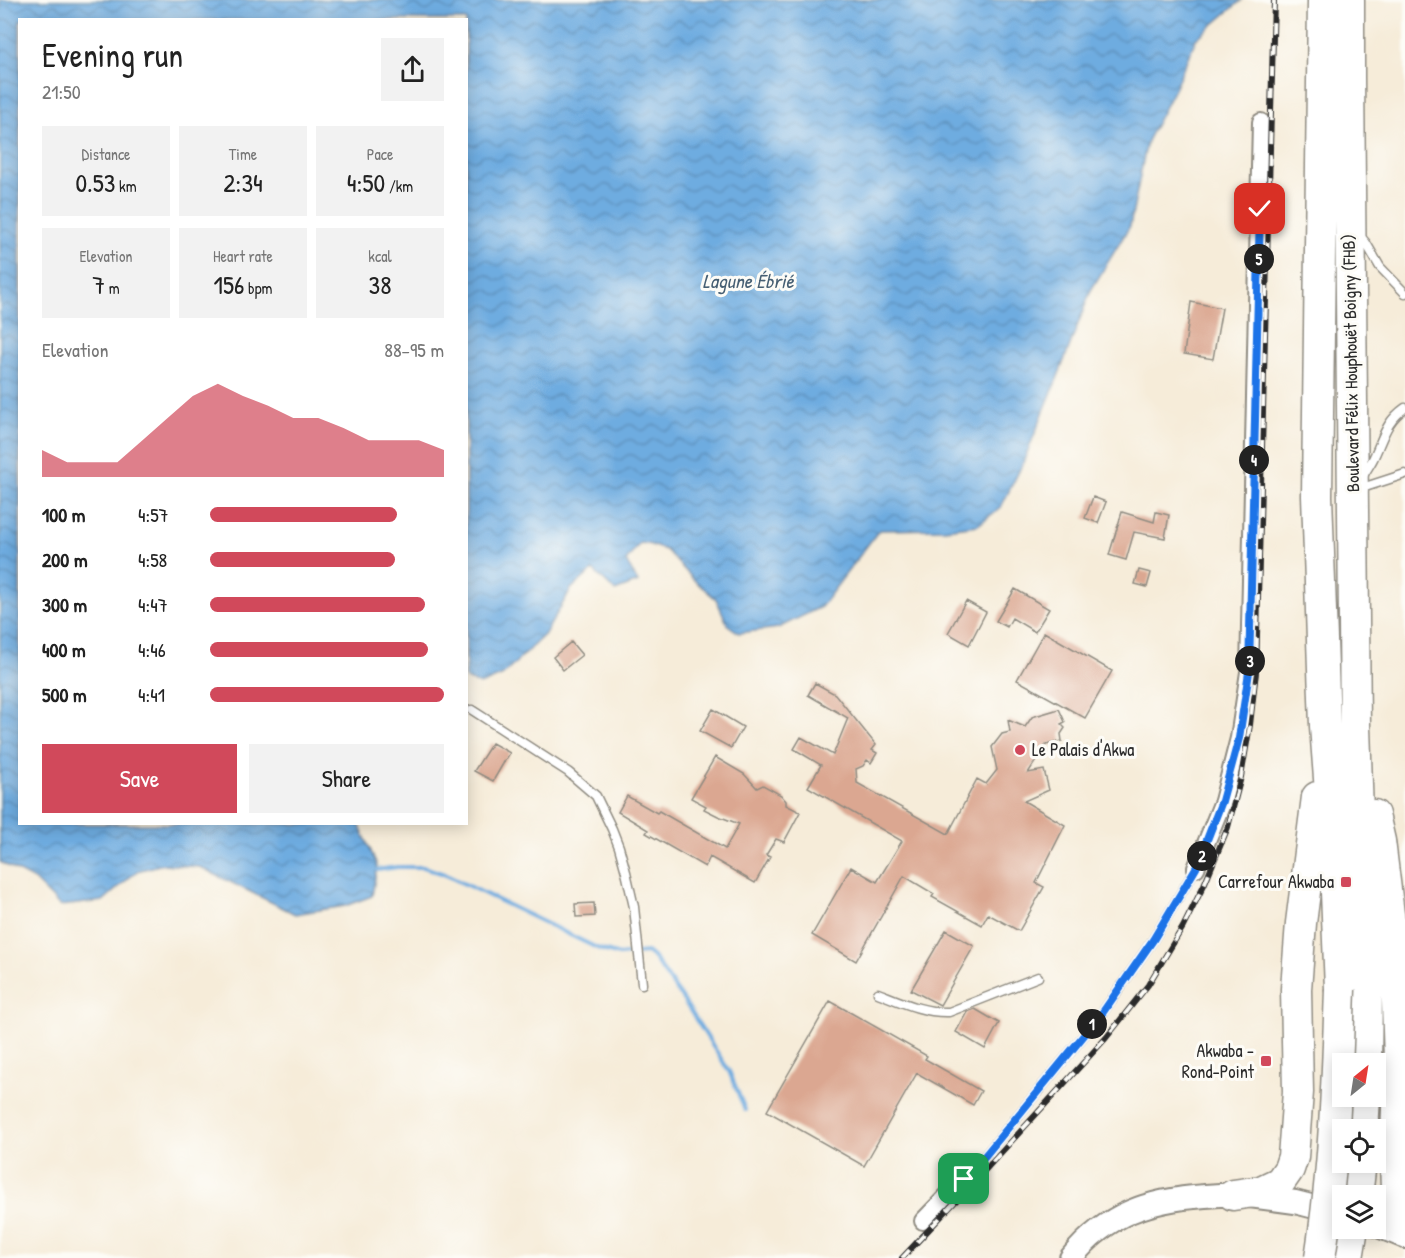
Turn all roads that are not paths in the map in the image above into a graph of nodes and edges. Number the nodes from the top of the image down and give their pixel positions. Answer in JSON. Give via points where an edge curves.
{"nodes":[{"id":1,"x":1323,"y":0,"type":"edge"},
{"id":2,"x":1349,"y":0,"type":"edge"},
{"id":3,"x":1261,"y":122,"type":"dead end"},
{"id":4,"x":1350,"y":225,"type":"junction"},
{"id":5,"x":1405,"y":292,"type":"edge"},
{"id":6,"x":1405,"y":408,"type":"edge"},
{"id":7,"x":1405,"y":474,"type":"edge"},
{"id":8,"x":1352,"y":491,"type":"junction"},
{"id":9,"x":472,"y":710,"type":"dead end"},
{"id":10,"x":1325,"y":726,"type":"junction"},
{"id":11,"x":1356,"y":727,"type":"junction"},
{"id":12,"x":1196,"y":868,"type":"joint"},
{"id":13,"x":1038,"y":977,"type":"dead end"},
{"id":14,"x":642,"y":984,"type":"dead end"},
{"id":15,"x":1354,"y":988,"type":"junction"},
{"id":16,"x":878,"y":993,"type":"dead end"},
{"id":17,"x":1364,"y":1053,"type":"edge"},
{"id":18,"x":979,"y":1163,"type":"joint"},
{"id":19,"x":1233,"y":1194,"type":"junction"},
{"id":20,"x":1332,"y":1211,"type":"edge"},
{"id":21,"x":923,"y":1221,"type":"dead end"},
{"id":22,"x":1386,"y":1229,"type":"edge"},
{"id":23,"x":1405,"y":1233,"type":"edge"},
{"id":24,"x":1405,"y":1237,"type":"edge"},
{"id":25,"x":1351,"y":1239,"type":"edge"},
{"id":26,"x":1071,"y":1258,"type":"edge"},
{"id":27,"x":1320,"y":1258,"type":"edge"},
{"id":28,"x":1348,"y":1258,"type":"edge"}],
"edges":[{"from":1,"to":10,"type":"highway","name":"Boulevard Félix Houphouët Boigny (FHB)","via":[[1317,496]]},
{"from":2,"to":4,"type":"highway","name":"Boulevard Félix Houphouët Boigny (FHB)"},
{"from":3,"to":12,"type":"street","via":[[1249,672],[1239,738],[1225,790]]},
{"from":4,"to":5,"type":"lane","via":[[1380,267]]},
{"from":4,"to":8,"type":"highway","name":"Boulevard Félix Houphouët Boigny (FHB)"},
{"from":6,"to":8,"type":"lane","via":[[1386,427],[1373,461]]},
{"from":7,"to":8,"type":"lane"},
{"from":8,"to":11,"type":"highway","name":"Boulevard Félix Houphouët Boigny (FHB)"},
{"from":9,"to":14,"type":"lane","via":[[568,772],[596,796],[619,847],[634,907]]},
{"from":10,"to":15,"type":"highway","via":[[1334,844]]},
{"from":10,"to":19,"type":"highway","via":[[1300,923],[1296,989],[1298,1092],[1293,1157],[1280,1182],[1261,1191]]},
{"from":11,"to":15,"type":"highway","via":[[1359,842]]},
{"from":11,"to":23,"type":"highway","via":[[1380,841],[1395,971],[1400,1059],[1395,1161],[1397,1218]]},
{"from":12,"to":18,"type":"lane","via":[[1103,1012]]},
{"from":13,"to":16,"type":"lane","via":[[949,1012],[920,1009]]},
{"from":15,"to":17,"type":"highway"},
{"from":15,"to":27,"type":"highway","bridge":true},
{"from":18,"to":21,"type":"street"},
{"from":19,"to":20,"type":"main road"},
{"from":19,"to":26,"type":"main road","via":[[1187,1197],[1132,1210],[1108,1222]]},
{"from":22,"to":24,"type":"main road"},
{"from":25,"to":28,"type":"highway"}]}
